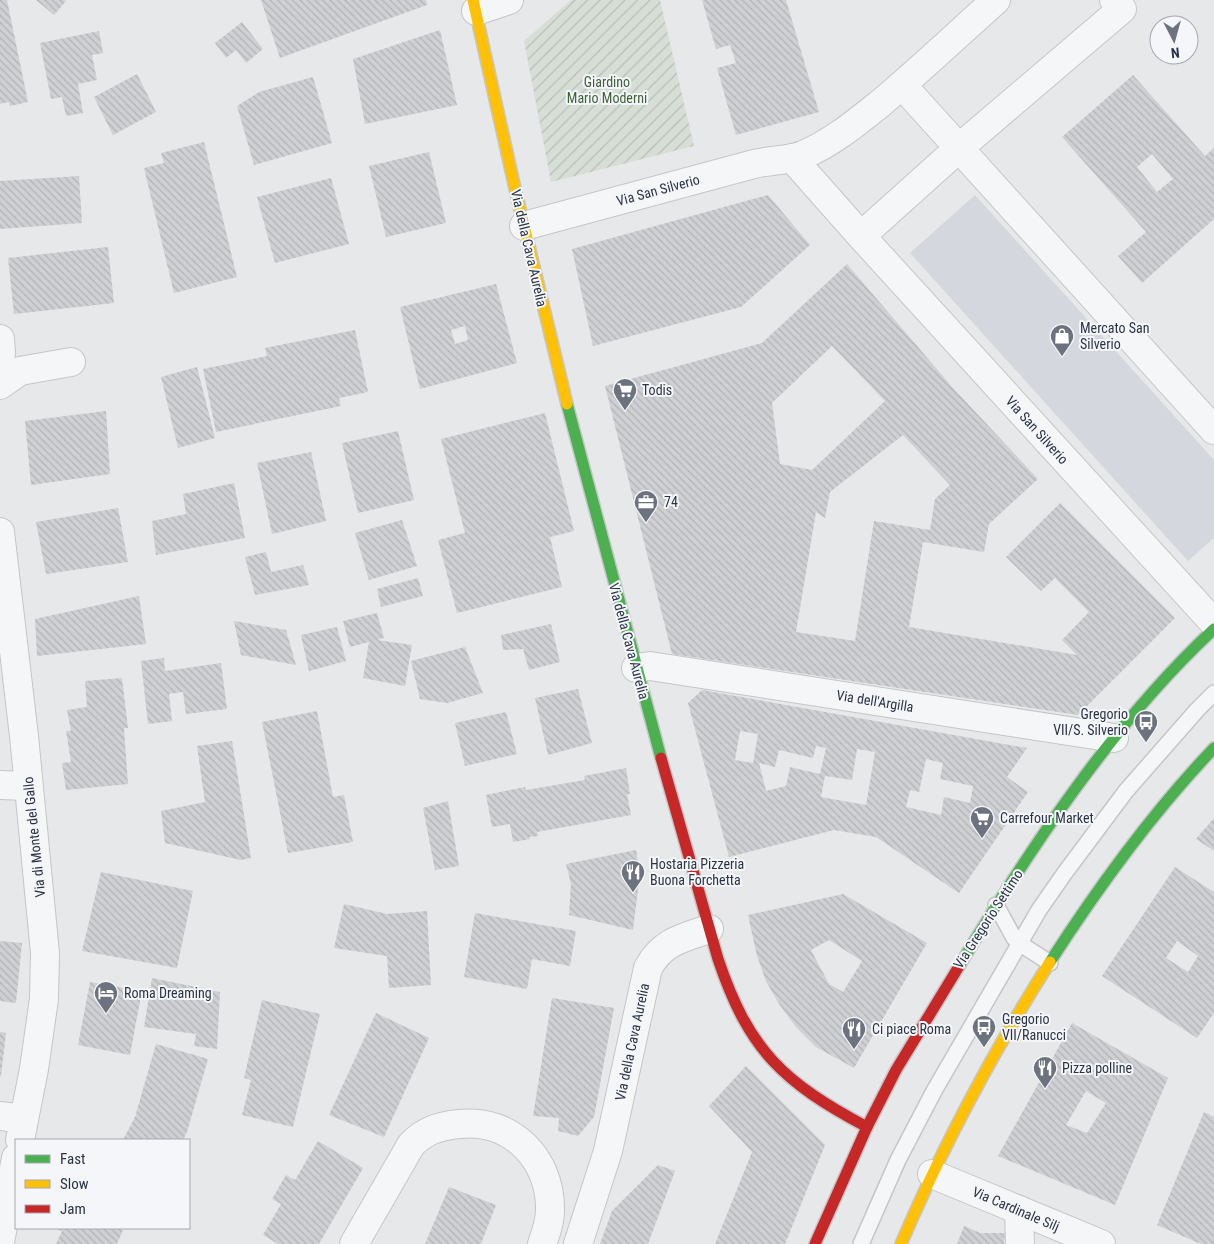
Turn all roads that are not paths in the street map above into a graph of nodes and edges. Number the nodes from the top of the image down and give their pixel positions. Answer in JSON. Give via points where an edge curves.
{"nodes":[{"id":1,"x":510,"y":0,"type":"edge"},
{"id":2,"x":996,"y":0,"type":"edge"},
{"id":3,"x":1114,"y":0,"type":"edge"},
{"id":4,"x":474,"y":6,"type":"edge"},
{"id":5,"x":902,"y":85,"type":"junction"},
{"id":6,"x":959,"y":148,"type":"junction"},
{"id":7,"x":792,"y":158,"type":"junction"},
{"id":8,"x":524,"y":226,"type":"junction"},
{"id":9,"x":861,"y":236,"type":"junction"},
{"id":10,"x":0,"y":339,"type":"edge"},
{"id":11,"x":71,"y":362,"type":"dead end"},
{"id":12,"x":0,"y":366,"type":"edge"},
{"id":13,"x":0,"y":385,"type":"edge"},
{"id":14,"x":1214,"y":430,"type":"edge"},
{"id":15,"x":0,"y":532,"type":"edge"},
{"id":16,"x":1214,"y":623,"type":"edge"},
{"id":17,"x":1214,"y":629,"type":"edge"},
{"id":18,"x":636,"y":668,"type":"junction"},
{"id":19,"x":1214,"y":693,"type":"edge"},
{"id":20,"x":1114,"y":738,"type":"junction"},
{"id":21,"x":1214,"y":748,"type":"edge"},
{"id":22,"x":0,"y":785,"type":"edge"},
{"id":23,"x":28,"y":786,"type":"junction"},
{"id":24,"x":996,"y":905,"type":"junction"},
{"id":25,"x":709,"y":929,"type":"junction"},
{"id":26,"x":1019,"y":943,"type":"junction"},
{"id":27,"x":1050,"y":963,"type":"junction"},
{"id":28,"x":14,"y":1125,"type":"edge"},
{"id":29,"x":867,"y":1128,"type":"junction"},
{"id":30,"x":15,"y":1163,"type":"edge"},
{"id":31,"x":932,"y":1174,"type":"junction"},
{"id":32,"x":1019,"y":1210,"type":"junction"},
{"id":33,"x":0,"y":1242,"type":"edge"},
{"id":34,"x":354,"y":1244,"type":"edge"},
{"id":35,"x":542,"y":1244,"type":"edge"},
{"id":36,"x":578,"y":1244,"type":"edge"},
{"id":37,"x":815,"y":1244,"type":"edge"},
{"id":38,"x":861,"y":1244,"type":"edge"},
{"id":39,"x":901,"y":1244,"type":"edge"},
{"id":40,"x":1020,"y":1244,"type":"edge"},
{"id":41,"x":1101,"y":1244,"type":"edge"}],
"edges":[{"from":1,"to":4,"type":"street"},
{"from":2,"to":5,"type":"street","name":"Via San Silverio"},
{"from":3,"to":6,"type":"street","via":[[1122,8]]},
{"from":4,"to":8,"type":"main road","name":"Via della Cava Aurelia"},
{"from":5,"to":6,"type":"street"},
{"from":5,"to":7,"type":"street","name":"Via San Silverio","via":[[834,138]]},
{"from":6,"to":9,"type":"street"},
{"from":6,"to":14,"type":"street"},
{"from":7,"to":8,"type":"street","name":"Via San Silverio","via":[[754,164]]},
{"from":7,"to":9,"type":"street","name":"Via San Silverio"},
{"from":8,"to":18,"type":"main road","name":"Via della Cava Aurelia","via":[[560,379]]},
{"from":9,"to":16,"type":"street","name":"Via San Silverio"},
{"from":10,"to":12,"type":"street"},
{"from":11,"to":13,"type":"street","via":[[20,371]]},
{"from":15,"to":23,"type":"street","name":"Via di Monte del Gallo"},
{"from":17,"to":20,"type":"main road","name":"Via Gregorio Settimo","via":[[1186,655]]},
{"from":18,"to":20,"type":"street","name":"Via dell'Argilla","via":[[650,666]]},
{"from":18,"to":25,"type":"main road","name":"Via della Cava Aurelia"},
{"from":19,"to":26,"type":"lane","via":[[1126,791],[1064,874]]},
{"from":20,"to":24,"type":"main road","name":"Via Gregorio Settimo"},
{"from":21,"to":27,"type":"main road","via":[[1151,819],[1095,893]]},
{"from":22,"to":23,"type":"street"},
{"from":23,"to":28,"type":"street","name":"Via di Monte del Gallo","via":[[44,938],[44,999],[34,1069]]},
{"from":24,"to":26,"type":"lane","via":[[1009,932]]},
{"from":24,"to":29,"type":"main road","name":"Via Gregorio Settimo","via":[[908,1049]]},
{"from":25,"to":29,"type":"main road","via":[[716,957],[744,1023],[766,1056],[804,1090]]},
{"from":25,"to":36,"type":"street","name":"Via della Cava Aurelia","via":[[674,941],[656,955],[648,968],[608,1151]]},
{"from":26,"to":27,"type":"lane"},
{"from":26,"to":38,"type":"lane","via":[[934,1091],[898,1160]]},
{"from":27,"to":31,"type":"main road","via":[[1000,1043]]},
{"from":29,"to":37,"type":"main road","name":"Via Gregorio Settimo"},
{"from":30,"to":33,"type":"street"},
{"from":31,"to":32,"type":"street","name":"Via Cardinale Silj"},
{"from":31,"to":39,"type":"main road"},
{"from":32,"to":40,"type":"street"},
{"from":32,"to":41,"type":"street","name":"Via Cardinale Silj"},
{"from":34,"to":35,"type":"street","via":[[419,1136],[445,1125],[470,1123],[504,1131],[520,1142],[542,1168],[550,1212]]}]}
